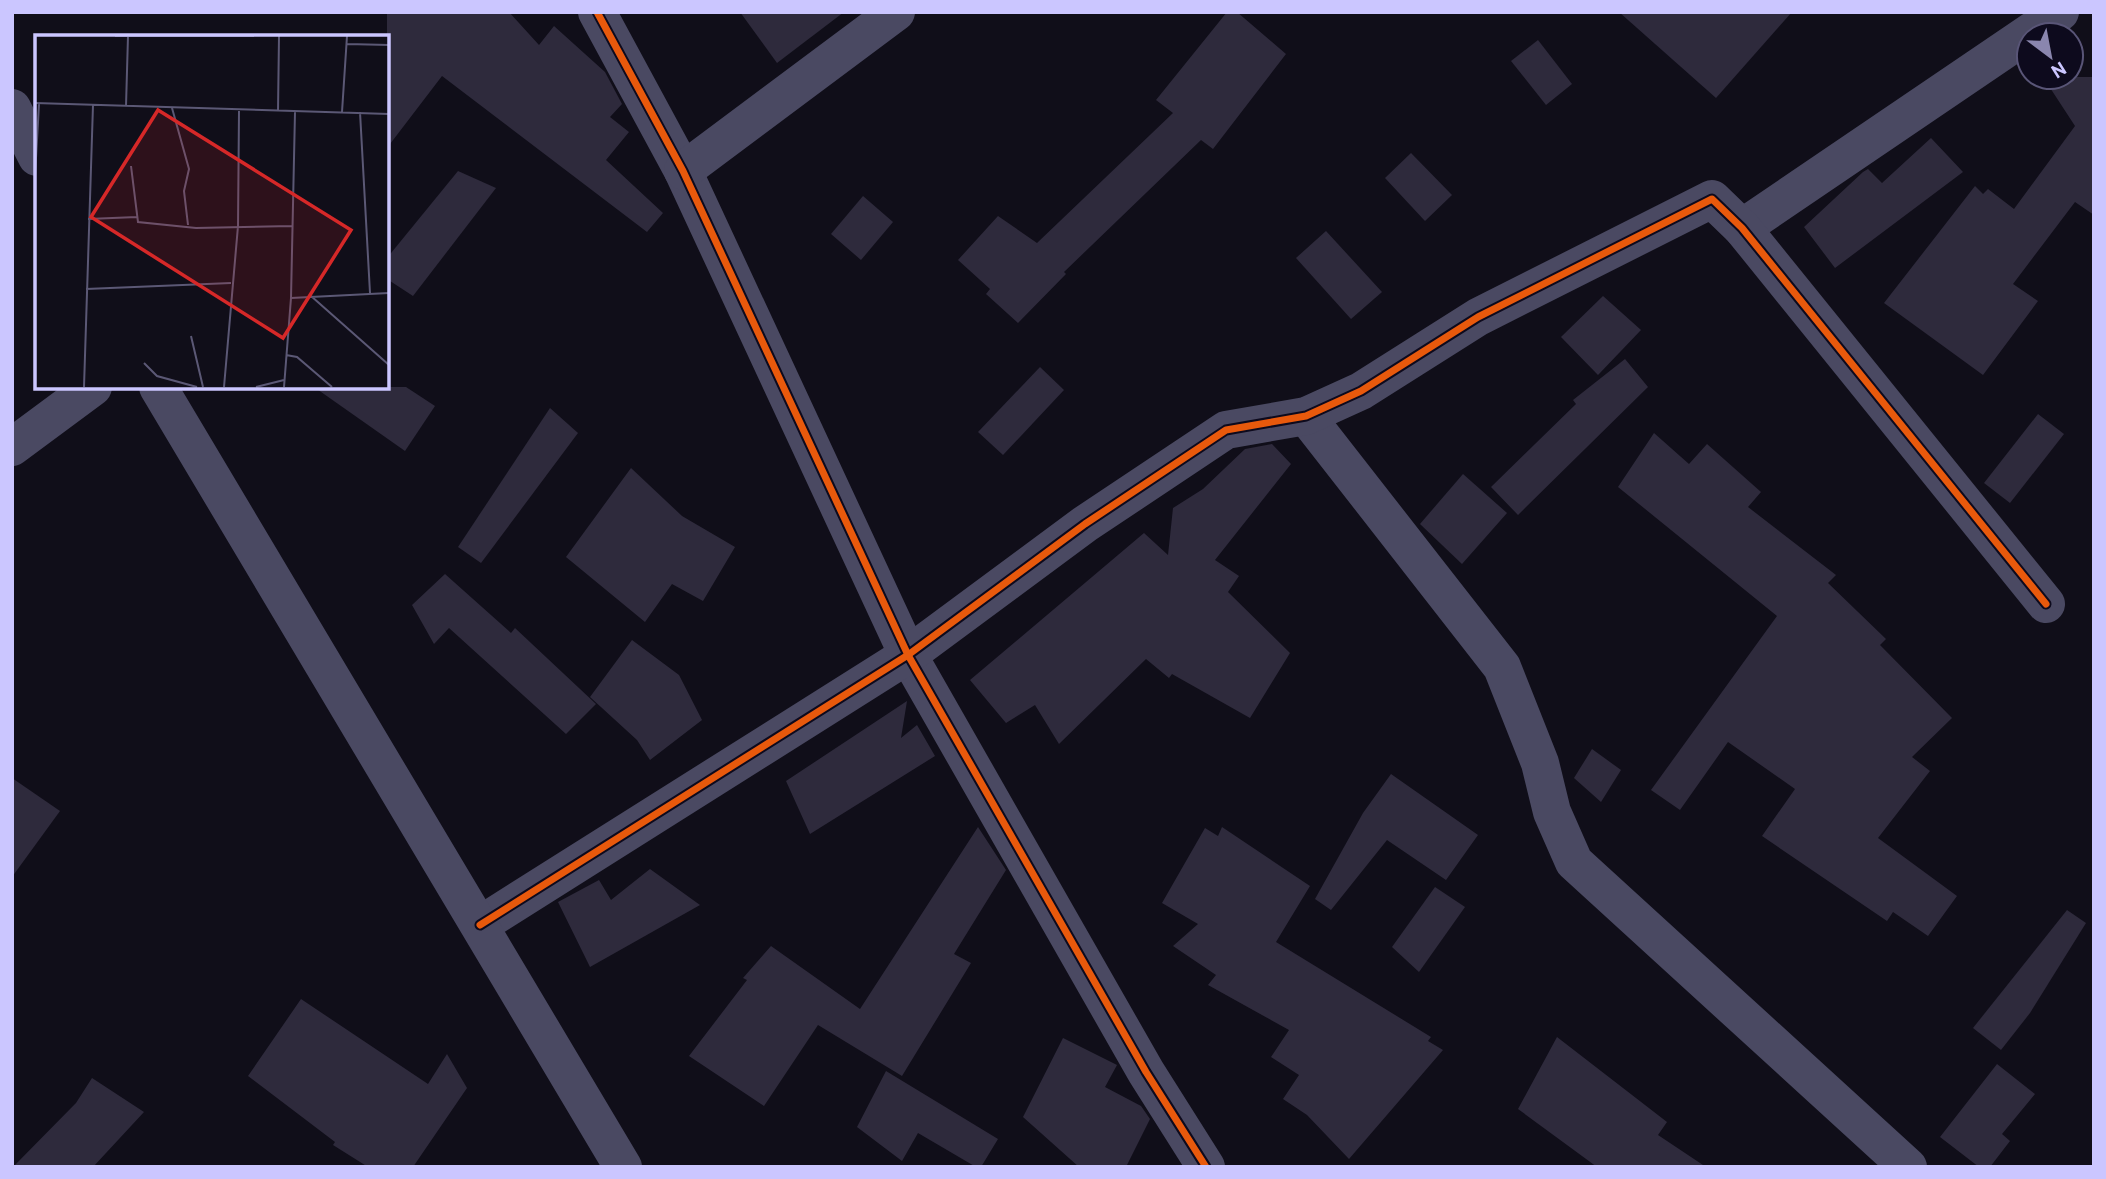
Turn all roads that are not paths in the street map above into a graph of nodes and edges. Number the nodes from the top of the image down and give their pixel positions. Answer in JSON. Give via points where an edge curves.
{"nodes":[{"id":1,"x":597,"y":12,"type":"edge"},
{"id":2,"x":896,"y":12,"type":"edge"},
{"id":3,"x":2060,"y":12,"type":"edge"},
{"id":4,"x":12,"y":108,"type":"edge"},
{"id":5,"x":35,"y":153,"type":"edge"},
{"id":6,"x":683,"y":171,"type":"junction"},
{"id":7,"x":1742,"y":228,"type":"junction"},
{"id":8,"x":92,"y":388,"type":"edge"},
{"id":9,"x":160,"y":388,"type":"edge"},
{"id":10,"x":1306,"y":416,"type":"junction"},
{"id":11,"x":12,"y":447,"type":"edge"},
{"id":12,"x":2046,"y":604,"type":"dead end"},
{"id":13,"x":908,"y":655,"type":"junction"},
{"id":14,"x":480,"y":925,"type":"junction"},
{"id":15,"x":623,"y":1167,"type":"edge"},
{"id":16,"x":1206,"y":1167,"type":"edge"},
{"id":17,"x":1908,"y":1167,"type":"edge"}],
"edges":[{"from":1,"to":6,"type":"street"},
{"from":2,"to":6,"type":"street"},
{"from":3,"to":7,"type":"street"},
{"from":4,"to":5,"type":"street"},
{"from":6,"to":13,"type":"street"},
{"from":7,"to":10,"type":"street","via":[[1712,199],[1478,317],[1361,391]]},
{"from":7,"to":12,"type":"street"},
{"from":8,"to":11,"type":"street"},
{"from":9,"to":14,"type":"street"},
{"from":10,"to":13,"type":"street","via":[[1226,430],[1085,524]]},
{"from":10,"to":17,"type":"street","via":[[1502,667],[1574,862]]},
{"from":13,"to":14,"type":"street"},
{"from":13,"to":16,"type":"street","via":[[1146,1072]]},
{"from":14,"to":15,"type":"street"}]}
